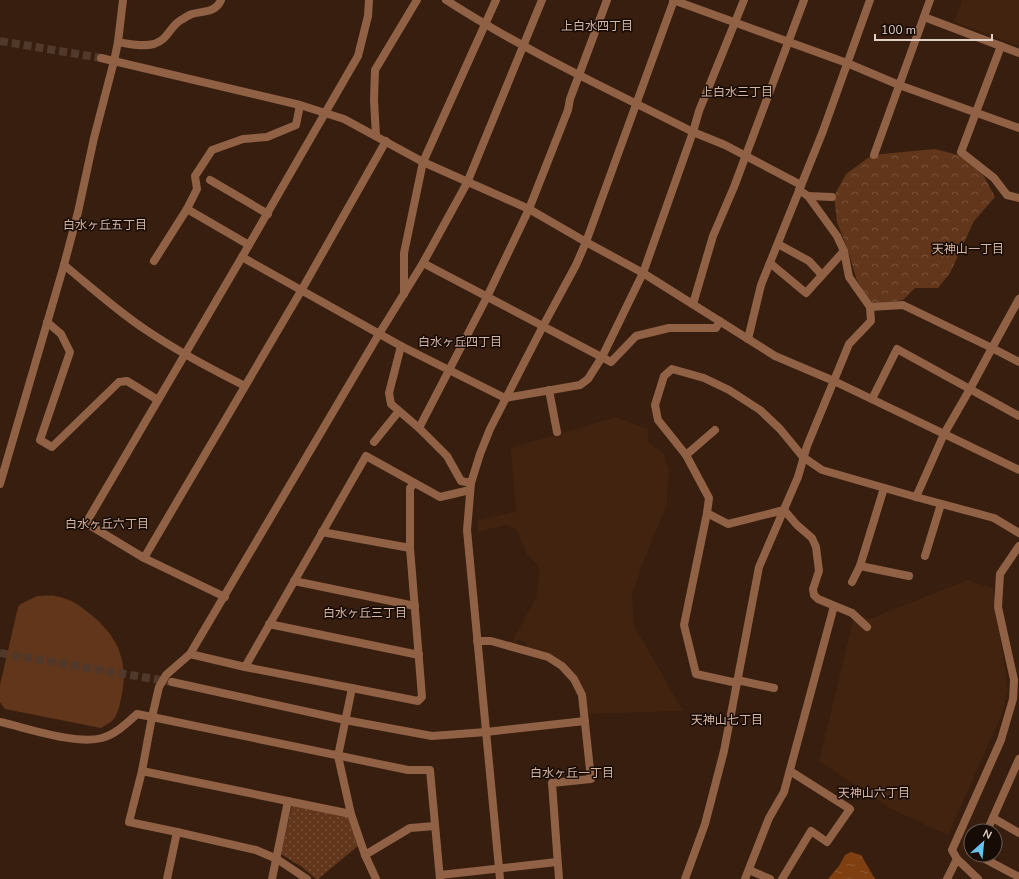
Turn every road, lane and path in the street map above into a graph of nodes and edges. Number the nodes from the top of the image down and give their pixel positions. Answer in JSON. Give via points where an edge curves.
{"nodes":[{"id":1,"x":123,"y":0,"type":"edge"},
{"id":2,"x":221,"y":0,"type":"edge"},
{"id":3,"x":370,"y":0,"type":"edge"},
{"id":4,"x":417,"y":0,"type":"edge"},
{"id":5,"x":446,"y":0,"type":"edge"},
{"id":6,"x":496,"y":0,"type":"edge"},
{"id":7,"x":542,"y":0,"type":"edge"},
{"id":8,"x":607,"y":0,"type":"edge"},
{"id":9,"x":674,"y":0,"type":"edge"},
{"id":10,"x":744,"y":0,"type":"edge"},
{"id":11,"x":804,"y":0,"type":"edge"},
{"id":12,"x":870,"y":0,"type":"edge"},
{"id":13,"x":930,"y":0,"type":"edge"},
{"id":14,"x":924,"y":17,"type":"junction"},
{"id":15,"x":734,"y":23,"type":"junction"},
{"id":16,"x":485,"y":25,"type":"junction"},
{"id":17,"x":118,"y":42,"type":"junction"},
{"id":18,"x":789,"y":42,"type":"junction"},
{"id":19,"x":524,"y":46,"type":"junction"},
{"id":20,"x":1000,"y":46,"type":"junction"},
{"id":21,"x":1019,"y":52,"type":"edge"},
{"id":22,"x":101,"y":58,"type":"tunnel mouth"},
{"id":23,"x":114,"y":61,"type":"junction"},
{"id":24,"x":847,"y":63,"type":"junction"},
{"id":25,"x":580,"y":75,"type":"junction"},
{"id":26,"x":899,"y":85,"type":"junction"},
{"id":27,"x":636,"y":104,"type":"junction"},
{"id":28,"x":300,"y":105,"type":"junction"},
{"id":29,"x":325,"y":112,"type":"junction"},
{"id":30,"x":976,"y":112,"type":"junction"},
{"id":31,"x":1019,"y":128,"type":"edge"},
{"id":32,"x":693,"y":132,"type":"junction"},
{"id":33,"x":376,"y":136,"type":"junction"},
{"id":34,"x":386,"y":142,"type":"junction"},
{"id":35,"x":874,"y":155,"type":"dead end"},
{"id":36,"x":745,"y":156,"type":"junction"},
{"id":37,"x":422,"y":162,"type":"junction"},
{"id":38,"x":210,"y":180,"type":"dead end"},
{"id":39,"x":467,"y":183,"type":"junction"},
{"id":40,"x":800,"y":188,"type":"junction"},
{"id":41,"x":808,"y":196,"type":"junction"},
{"id":42,"x":832,"y":197,"type":"dead end"},
{"id":43,"x":1019,"y":198,"type":"edge"},
{"id":44,"x":529,"y":209,"type":"junction"},
{"id":45,"x":187,"y":210,"type":"junction"},
{"id":46,"x":268,"y":214,"type":"junction"},
{"id":47,"x":586,"y":242,"type":"junction"},
{"id":48,"x":778,"y":244,"type":"junction"},
{"id":49,"x":249,"y":245,"type":"junction"},
{"id":50,"x":844,"y":251,"type":"junction"},
{"id":51,"x":242,"y":257,"type":"junction"},
{"id":52,"x":154,"y":261,"type":"dead end"},
{"id":53,"x":423,"y":263,"type":"junction"},
{"id":54,"x":770,"y":263,"type":"junction"},
{"id":55,"x":64,"y":265,"type":"junction"},
{"id":56,"x":643,"y":274,"type":"junction"},
{"id":57,"x":822,"y":275,"type":"junction"},
{"id":58,"x":301,"y":291,"type":"junction"},
{"id":59,"x":404,"y":295,"type":"junction"},
{"id":60,"x":487,"y":297,"type":"junction"},
{"id":61,"x":1018,"y":302,"type":"edge"},
{"id":62,"x":693,"y":304,"type":"junction"},
{"id":63,"x":870,"y":307,"type":"junction"},
{"id":64,"x":720,"y":321,"type":"junction"},
{"id":65,"x":47,"y":322,"type":"junction"},
{"id":66,"x":542,"y":326,"type":"junction"},
{"id":67,"x":379,"y":334,"type":"junction"},
{"id":68,"x":748,"y":339,"type":"junction"},
{"id":69,"x":402,"y":346,"type":"junction"},
{"id":70,"x":992,"y":348,"type":"junction"},
{"id":71,"x":185,"y":355,"type":"junction"},
{"id":72,"x":602,"y":358,"type":"junction"},
{"id":73,"x":1019,"y":362,"type":"edge"},
{"id":74,"x":450,"y":370,"type":"junction"},
{"id":75,"x":834,"y":381,"type":"junction"},
{"id":76,"x":245,"y":386,"type":"junction"},
{"id":77,"x":970,"y":389,"type":"junction"},
{"id":78,"x":549,"y":390,"type":"junction"},
{"id":79,"x":505,"y":398,"type":"junction"},
{"id":80,"x":872,"y":399,"type":"junction"},
{"id":81,"x":158,"y":400,"type":"junction"},
{"id":82,"x":399,"y":410,"type":"junction"},
{"id":83,"x":1019,"y":416,"type":"edge"},
{"id":84,"x":420,"y":428,"type":"junction"},
{"id":85,"x":715,"y":430,"type":"dead end"},
{"id":86,"x":557,"y":432,"type":"dead end"},
{"id":87,"x":944,"y":434,"type":"junction"},
{"id":88,"x":374,"y":442,"type":"dead end"},
{"id":89,"x":686,"y":455,"type":"junction"},
{"id":90,"x":803,"y":457,"type":"junction"},
{"id":91,"x":1019,"y":470,"type":"edge"},
{"id":92,"x":0,"y":484,"type":"edge"},
{"id":93,"x":414,"y":484,"type":"junction"},
{"id":94,"x":471,"y":486,"type":"junction"},
{"id":95,"x":884,"y":488,"type":"junction"},
{"id":96,"x":916,"y":497,"type":"junction"},
{"id":97,"x":941,"y":504,"type":"junction"},
{"id":98,"x":784,"y":510,"type":"junction"},
{"id":99,"x":707,"y":512,"type":"junction"},
{"id":100,"x":322,"y":532,"type":"junction"},
{"id":101,"x":1019,"y":533,"type":"edge"},
{"id":102,"x":1019,"y":546,"type":"edge"},
{"id":103,"x":410,"y":548,"type":"junction"},
{"id":104,"x":925,"y":556,"type":"dead end"},
{"id":105,"x":144,"y":558,"type":"junction"},
{"id":106,"x":860,"y":566,"type":"junction"},
{"id":107,"x":909,"y":576,"type":"dead end"},
{"id":108,"x":294,"y":581,"type":"junction"},
{"id":109,"x":852,"y":582,"type":"dead end"},
{"id":110,"x":225,"y":598,"type":"junction"},
{"id":111,"x":415,"y":606,"type":"junction"},
{"id":112,"x":834,"y":606,"type":"junction"},
{"id":113,"x":269,"y":624,"type":"junction"},
{"id":114,"x":866,"y":627,"type":"dead end"},
{"id":115,"x":477,"y":641,"type":"junction"},
{"id":116,"x":190,"y":654,"type":"junction"},
{"id":117,"x":419,"y":655,"type":"junction"},
{"id":118,"x":245,"y":667,"type":"junction"},
{"id":119,"x":737,"y":681,"type":"junction"},
{"id":120,"x":172,"y":682,"type":"tunnel mouth"},
{"id":121,"x":352,"y":688,"type":"junction"},
{"id":122,"x":774,"y":688,"type":"dead end"},
{"id":123,"x":152,"y":717,"type":"junction"},
{"id":124,"x":345,"y":720,"type":"junction"},
{"id":125,"x":585,"y":721,"type":"junction"},
{"id":126,"x":0,"y":722,"type":"edge"},
{"id":127,"x":486,"y":732,"type":"junction"},
{"id":128,"x":338,"y":756,"type":"junction"},
{"id":129,"x":1019,"y":760,"type":"edge"},
{"id":130,"x":142,"y":771,"type":"junction"},
{"id":131,"x":790,"y":771,"type":"junction"},
{"id":132,"x":288,"y":800,"type":"junction"},
{"id":133,"x":351,"y":814,"type":"junction"},
{"id":134,"x":993,"y":818,"type":"junction"},
{"id":135,"x":991,"y":823,"type":"edge"},
{"id":136,"x":435,"y":826,"type":"junction"},
{"id":137,"x":177,"y":832,"type":"junction"},
{"id":138,"x":1019,"y":833,"type":"edge"},
{"id":139,"x":365,"y":855,"type":"junction"},
{"id":140,"x":277,"y":858,"type":"junction"},
{"id":141,"x":957,"y":859,"type":"junction"},
{"id":142,"x":558,"y":862,"type":"junction"},
{"id":143,"x":993,"y":863,"type":"edge"},
{"id":144,"x":499,"y":868,"type":"junction"},
{"id":145,"x":748,"y":870,"type":"junction"},
{"id":146,"x":440,"y":877,"type":"edge"},
{"id":147,"x":1019,"y":877,"type":"edge"},
{"id":148,"x":167,"y":879,"type":"edge"},
{"id":149,"x":272,"y":879,"type":"edge"},
{"id":150,"x":308,"y":879,"type":"edge"},
{"id":151,"x":376,"y":879,"type":"edge"},
{"id":152,"x":500,"y":879,"type":"edge"},
{"id":153,"x":559,"y":879,"type":"edge"},
{"id":154,"x":685,"y":879,"type":"edge"},
{"id":155,"x":745,"y":879,"type":"edge"},
{"id":156,"x":770,"y":879,"type":"edge"},
{"id":157,"x":782,"y":879,"type":"edge"},
{"id":158,"x":947,"y":879,"type":"edge"},
{"id":159,"x":978,"y":879,"type":"edge"}],
"edges":[{"from":1,"to":17,"type":"street"},
{"from":2,"to":17,"type":"street","via":[[206,12],[192,14],[178,21],[162,41],[139,45]]},
{"from":3,"to":29,"type":"street","via":[[358,56]]},
{"from":4,"to":33,"type":"street","via":[[375,70]]},
{"from":5,"to":16,"type":"street"},
{"from":6,"to":16,"type":"street"},
{"from":7,"to":19,"type":"street"},
{"from":8,"to":25,"type":"street"},
{"from":9,"to":15,"type":"street"},
{"from":9,"to":27,"type":"street"},
{"from":10,"to":15,"type":"street"},
{"from":11,"to":18,"type":"street"},
{"from":12,"to":24,"type":"street"},
{"from":13,"to":14,"type":"street"},
{"from":14,"to":20,"type":"street"},
{"from":14,"to":26,"type":"street"},
{"from":15,"to":18,"type":"street"},
{"from":15,"to":32,"type":"street"},
{"from":16,"to":19,"type":"street"},
{"from":16,"to":37,"type":"street"},
{"from":17,"to":23,"type":"street"},
{"from":18,"to":24,"type":"street"},
{"from":18,"to":36,"type":"street"},
{"from":19,"to":25,"type":"street"},
{"from":19,"to":39,"type":"street"},
{"from":20,"to":21,"type":"street"},
{"from":20,"to":30,"type":"street"},
{"from":22,"to":23,"type":"street"},
{"from":23,"to":28,"type":"street"},
{"from":23,"to":55,"type":"street"},
{"from":24,"to":26,"type":"street"},
{"from":24,"to":40,"type":"street"},
{"from":25,"to":27,"type":"street"},
{"from":25,"to":44,"type":"street"},
{"from":26,"to":30,"type":"street"},
{"from":26,"to":35,"type":"street"},
{"from":27,"to":32,"type":"street"},
{"from":27,"to":47,"type":"street"},
{"from":28,"to":29,"type":"street"},
{"from":28,"to":45,"type":"street","via":[[296,126],[267,137],[243,139],[212,150],[195,176],[197,189]]},
{"from":29,"to":33,"type":"street"},
{"from":29,"to":46,"type":"street"},
{"from":30,"to":31,"type":"street"},
{"from":30,"to":43,"type":"street","via":[[961,152],[994,178],[1007,195]]},
{"from":32,"to":36,"type":"street"},
{"from":32,"to":56,"type":"street"},
{"from":33,"to":34,"type":"street"},
{"from":34,"to":37,"type":"street"},
{"from":34,"to":58,"type":"street"},
{"from":36,"to":40,"type":"street"},
{"from":36,"to":62,"type":"street","via":[[713,236]]},
{"from":37,"to":39,"type":"street"},
{"from":37,"to":59,"type":"street","via":[[404,253]]},
{"from":38,"to":46,"type":"street"},
{"from":39,"to":44,"type":"street"},
{"from":39,"to":53,"type":"street"},
{"from":40,"to":41,"type":"street"},
{"from":40,"to":48,"type":"street"},
{"from":41,"to":42,"type":"street"},
{"from":41,"to":50,"type":"street","via":[[837,236]]},
{"from":44,"to":47,"type":"street"},
{"from":44,"to":60,"type":"street"},
{"from":45,"to":49,"type":"street"},
{"from":45,"to":52,"type":"street"},
{"from":46,"to":49,"type":"street"},
{"from":47,"to":56,"type":"street"},
{"from":47,"to":66,"type":"street"},
{"from":48,"to":54,"type":"street"},
{"from":48,"to":57,"type":"street","via":[[809,261]]},
{"from":49,"to":51,"type":"street"},
{"from":50,"to":57,"type":"street"},
{"from":50,"to":63,"type":"street","via":[[849,277]]},
{"from":51,"to":58,"type":"street"},
{"from":51,"to":71,"type":"street"},
{"from":53,"to":59,"type":"street"},
{"from":53,"to":60,"type":"street"},
{"from":54,"to":57,"type":"street","via":[[806,292]]},
{"from":54,"to":68,"type":"street","via":[[761,285]]},
{"from":55,"to":65,"type":"street"},
{"from":55,"to":71,"type":"street","via":[[144,330]]},
{"from":56,"to":62,"type":"street"},
{"from":56,"to":72,"type":"street"},
{"from":58,"to":67,"type":"street"},
{"from":58,"to":76,"type":"street"},
{"from":59,"to":67,"type":"street"},
{"from":60,"to":66,"type":"street"},
{"from":60,"to":74,"type":"street"},
{"from":61,"to":70,"type":"street"},
{"from":62,"to":64,"type":"street"},
{"from":63,"to":70,"type":"street","via":[[903,305]]},
{"from":63,"to":75,"type":"street","via":[[871,321],[849,344]]},
{"from":64,"to":68,"type":"street"},
{"from":64,"to":72,"type":"street","via":[[716,328],[669,328],[636,336],[611,362]]},
{"from":65,"to":81,"type":"street","via":[[61,334],[70,352],[40,440],[52,447],[119,382],[127,381]]},
{"from":65,"to":92,"type":"street"},
{"from":66,"to":72,"type":"street"},
{"from":66,"to":79,"type":"street"},
{"from":67,"to":69,"type":"street"},
{"from":67,"to":110,"type":"street"},
{"from":68,"to":75,"type":"street","via":[[775,356]]},
{"from":69,"to":74,"type":"street"},
{"from":69,"to":82,"type":"street","via":[[389,393],[391,404]]},
{"from":70,"to":73,"type":"street"},
{"from":70,"to":77,"type":"street"},
{"from":71,"to":76,"type":"street"},
{"from":71,"to":81,"type":"street"},
{"from":72,"to":78,"type":"street","via":[[580,386]]},
{"from":74,"to":79,"type":"street"},
{"from":74,"to":84,"type":"street"},
{"from":75,"to":80,"type":"street"},
{"from":75,"to":90,"type":"street"},
{"from":76,"to":105,"type":"street"},
{"from":77,"to":80,"type":"street","via":[[897,349]]},
{"from":77,"to":83,"type":"street"},
{"from":77,"to":87,"type":"street"},
{"from":78,"to":79,"type":"street"},
{"from":78,"to":86,"type":"street"},
{"from":79,"to":94,"type":"street","via":[[485,441]]},
{"from":80,"to":87,"type":"street"},
{"from":81,"to":105,"type":"street","via":[[86,523]]},
{"from":82,"to":84,"type":"street"},
{"from":82,"to":88,"type":"street"},
{"from":84,"to":94,"type":"street","via":[[447,456],[461,481]]},
{"from":85,"to":89,"type":"street"},
{"from":87,"to":91,"type":"street"},
{"from":87,"to":96,"type":"street"},
{"from":89,"to":90,"type":"street","via":[[658,420],[655,405],[664,376],[672,369],[704,378],[760,410]]},
{"from":89,"to":99,"type":"street","via":[[709,498]]},
{"from":90,"to":95,"type":"street","via":[[822,470]]},
{"from":90,"to":98,"type":"street","via":[[798,477]]},
{"from":93,"to":94,"type":"street","via":[[440,497]]},
{"from":93,"to":100,"type":"street","via":[[366,456]]},
{"from":93,"to":103,"type":"street","via":[[410,488]]},
{"from":94,"to":115,"type":"street","via":[[467,530]]},
{"from":95,"to":96,"type":"street"},
{"from":95,"to":106,"type":"street"},
{"from":96,"to":97,"type":"street"},
{"from":97,"to":101,"type":"street","via":[[994,518]]},
{"from":97,"to":104,"type":"street"},
{"from":98,"to":99,"type":"street","via":[[728,524]]},
{"from":98,"to":112,"type":"street","via":[[812,538],[816,547],[819,571],[813,589],[814,595]]},
{"from":98,"to":119,"type":"street","via":[[759,567]]},
{"from":99,"to":119,"type":"street","via":[[684,625],[696,674]]},
{"from":100,"to":103,"type":"street"},
{"from":100,"to":108,"type":"street"},
{"from":102,"to":141,"type":"street","via":[[1000,574],[998,607],[1014,680],[1012,700],[1001,740],[952,850]]},
{"from":103,"to":111,"type":"street"},
{"from":105,"to":110,"type":"street"},
{"from":106,"to":107,"type":"street"},
{"from":106,"to":109,"type":"street"},
{"from":108,"to":111,"type":"street"},
{"from":108,"to":113,"type":"street"},
{"from":110,"to":116,"type":"street"},
{"from":111,"to":117,"type":"street"},
{"from":112,"to":114,"type":"street","via":[[852,613]]},
{"from":112,"to":131,"type":"street"},
{"from":113,"to":117,"type":"street"},
{"from":113,"to":118,"type":"street"},
{"from":115,"to":125,"type":"street","via":[[491,641],[548,657],[562,666],[574,679],[582,695]]},
{"from":115,"to":127,"type":"street"},
{"from":116,"to":118,"type":"street"},
{"from":116,"to":123,"type":"street","via":[[166,675],[159,687]]},
{"from":117,"to":121,"type":"street","via":[[422,696],[418,702]]},
{"from":118,"to":121,"type":"street"},
{"from":119,"to":122,"type":"street"},
{"from":119,"to":154,"type":"street","via":[[724,751],[705,824]]},
{"from":120,"to":124,"type":"street"},
{"from":121,"to":124,"type":"street"},
{"from":123,"to":126,"type":"street","via":[[137,714],[120,729],[102,738],[79,740]]},
{"from":123,"to":128,"type":"street"},
{"from":123,"to":130,"type":"street"},
{"from":124,"to":127,"type":"street","via":[[432,736]]},
{"from":124,"to":128,"type":"street"},
{"from":125,"to":127,"type":"street"},
{"from":125,"to":142,"type":"street","via":[[591,779],[552,783]]},
{"from":127,"to":144,"type":"street"},
{"from":128,"to":133,"type":"street"},
{"from":128,"to":136,"type":"street","via":[[408,770],[430,770]]},
{"from":129,"to":134,"type":"street"},
{"from":130,"to":132,"type":"street"},
{"from":130,"to":137,"type":"street","via":[[129,822]]},
{"from":131,"to":145,"type":"street","via":[[784,792],[769,818]]},
{"from":131,"to":157,"type":"street","via":[[850,809],[827,842],[811,831]]},
{"from":132,"to":133,"type":"street"},
{"from":132,"to":140,"type":"street"},
{"from":133,"to":139,"type":"street"},
{"from":134,"to":135,"type":"street"},
{"from":134,"to":138,"type":"street"},
{"from":136,"to":139,"type":"street","via":[[410,828]]},
{"from":136,"to":146,"type":"street"},
{"from":137,"to":140,"type":"street","via":[[256,850]]},
{"from":137,"to":148,"type":"street"},
{"from":139,"to":151,"type":"street"},
{"from":140,"to":149,"type":"street"},
{"from":140,"to":150,"type":"street"},
{"from":141,"to":158,"type":"street"},
{"from":141,"to":159,"type":"street"},
{"from":142,"to":144,"type":"street"},
{"from":142,"to":153,"type":"street"},
{"from":143,"to":147,"type":"street"},
{"from":144,"to":146,"type":"street"},
{"from":144,"to":152,"type":"street"},
{"from":145,"to":155,"type":"street"},
{"from":145,"to":156,"type":"street"}]}
